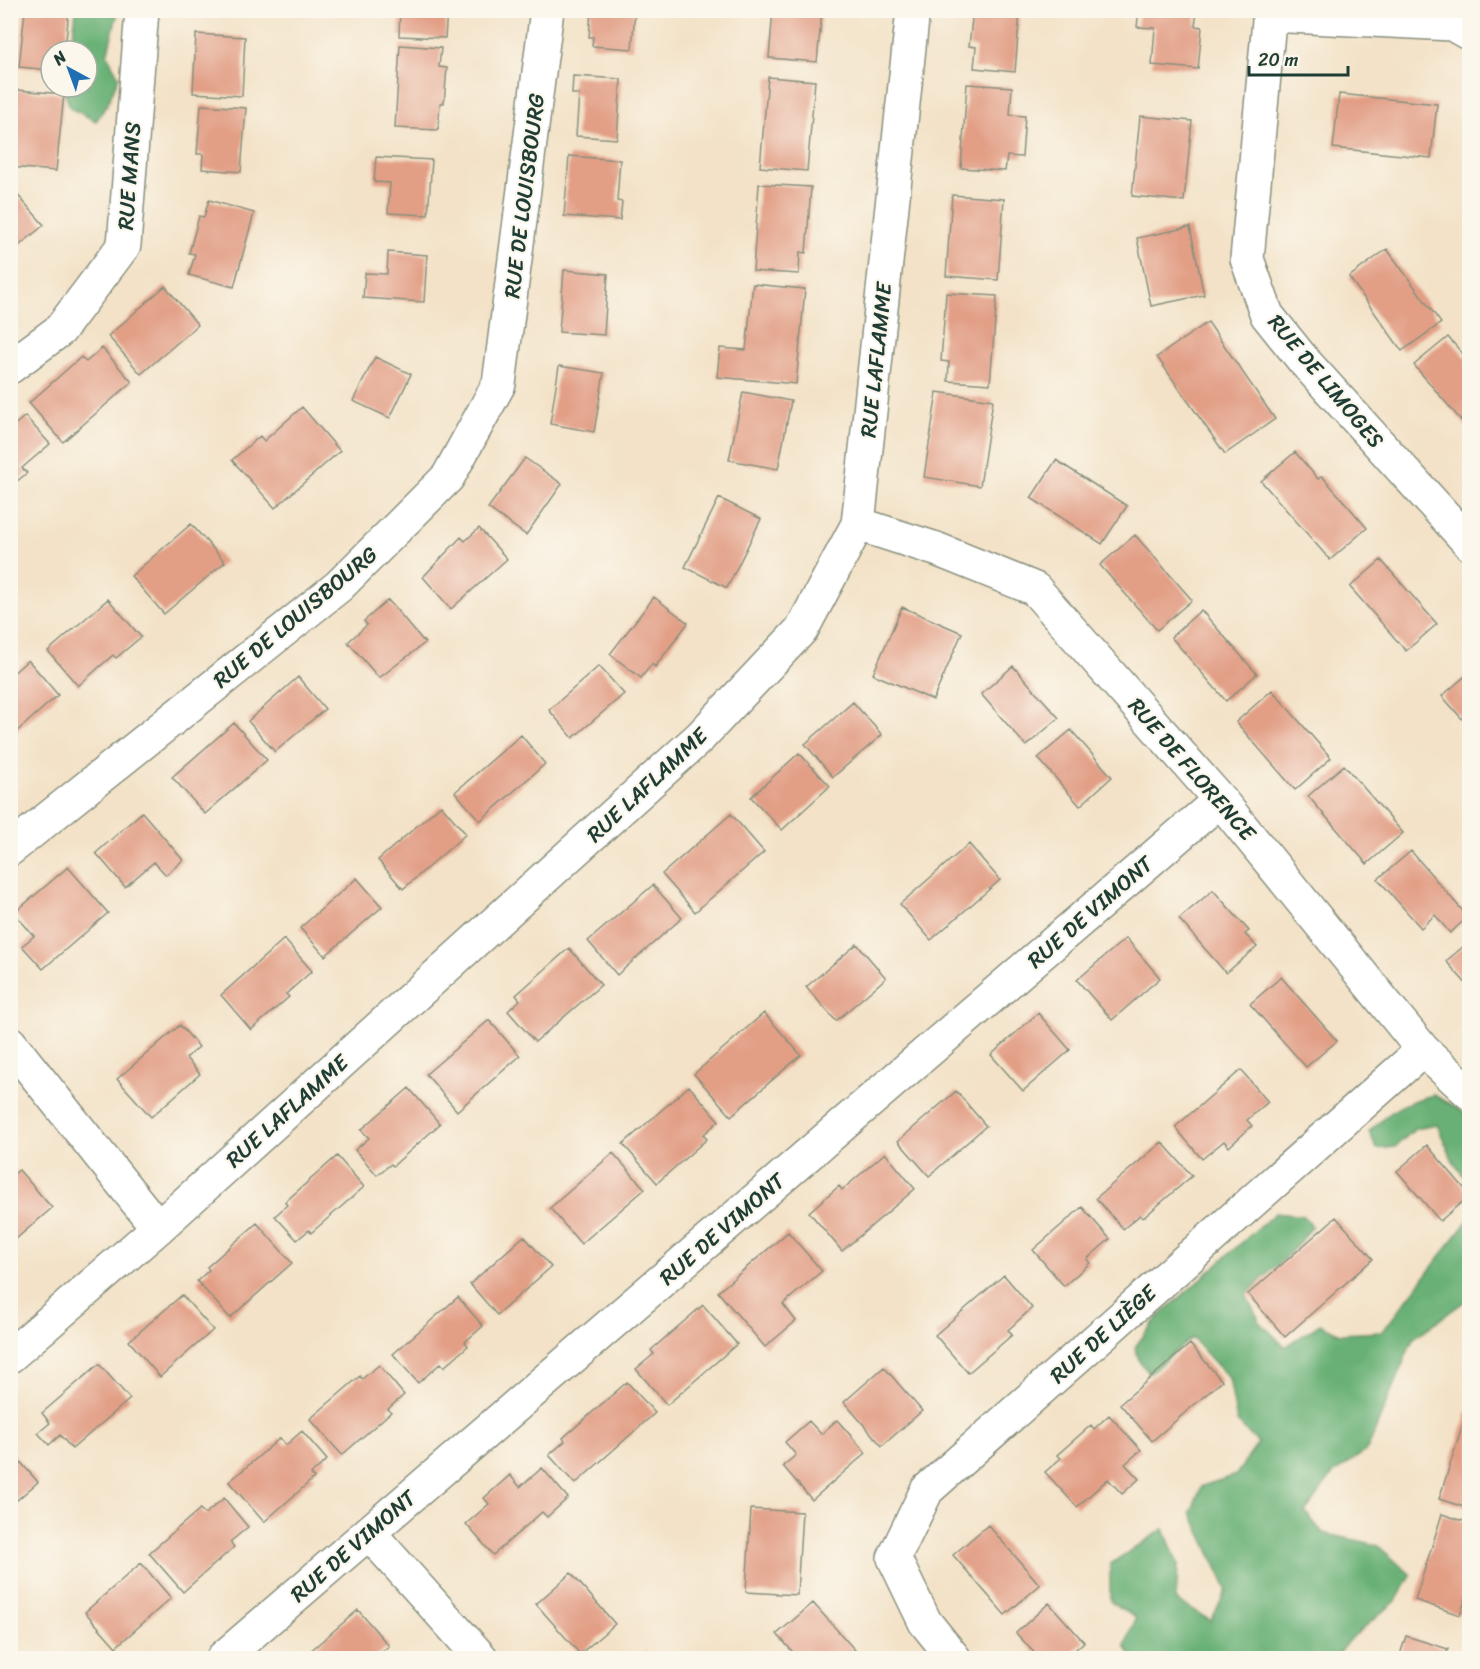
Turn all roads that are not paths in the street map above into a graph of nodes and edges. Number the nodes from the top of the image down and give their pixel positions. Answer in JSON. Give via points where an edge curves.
{"nodes":[{"id":1,"x":142,"y":10,"type":"edge"},
{"id":2,"x":547,"y":10,"type":"edge"},
{"id":3,"x":913,"y":10,"type":"edge"},
{"id":4,"x":1269,"y":13,"type":"edge"},
{"id":5,"x":1470,"y":34,"type":"edge"},
{"id":6,"x":10,"y":367,"type":"edge"},
{"id":7,"x":858,"y":524,"type":"junction"},
{"id":8,"x":1470,"y":544,"type":"edge"},
{"id":9,"x":1220,"y":800,"type":"junction"},
{"id":10,"x":10,"y":849,"type":"edge"},
{"id":11,"x":10,"y":1043,"type":"edge"},
{"id":12,"x":1423,"y":1050,"type":"junction"},
{"id":13,"x":1470,"y":1093,"type":"edge"},
{"id":14,"x":158,"y":1228,"type":"junction"},
{"id":15,"x":10,"y":1356,"type":"edge"},
{"id":16,"x":369,"y":1533,"type":"junction"},
{"id":17,"x":223,"y":1659,"type":"edge"},
{"id":18,"x":481,"y":1659,"type":"edge"},
{"id":19,"x":954,"y":1659,"type":"edge"}],
"edges":[{"from":1,"to":6,"type":"street","name":"RUE MANS","via":[[124,245],[60,330]]},
{"from":2,"to":10,"type":"street","name":"RUE DE LOUISBOURG","via":[[500,384],[448,477],[339,586]]},
{"from":3,"to":7,"type":"street","name":"RUE LAFLAMME"},
{"from":4,"to":5,"type":"street","via":[[1452,24]]},
{"from":4,"to":8,"type":"street","name":"RUE DE LIMOGES","via":[[1247,259],[1267,315]]},
{"from":7,"to":9,"type":"street","name":"RUE DE FLORENCE","via":[[936,549],[1035,589]]},
{"from":7,"to":14,"type":"street","name":"RUE LAFLAMME","via":[[802,629],[700,737]]},
{"from":9,"to":12,"type":"street","name":"RUE DE FLORENCE"},
{"from":9,"to":16,"type":"street","name":"RUE DE VIMONT"},
{"from":11,"to":14,"type":"street"},
{"from":12,"to":13,"type":"street","name":"RUE DE FLORENCE"},
{"from":12,"to":19,"type":"street","name":"RUE DE LIÈGE","via":[[927,1490],[894,1558],[925,1622]]},
{"from":14,"to":15,"type":"street","name":"RUE LAFLAMME"},
{"from":16,"to":17,"type":"street","name":"RUE DE VIMONT"},
{"from":16,"to":18,"type":"street"}]}
